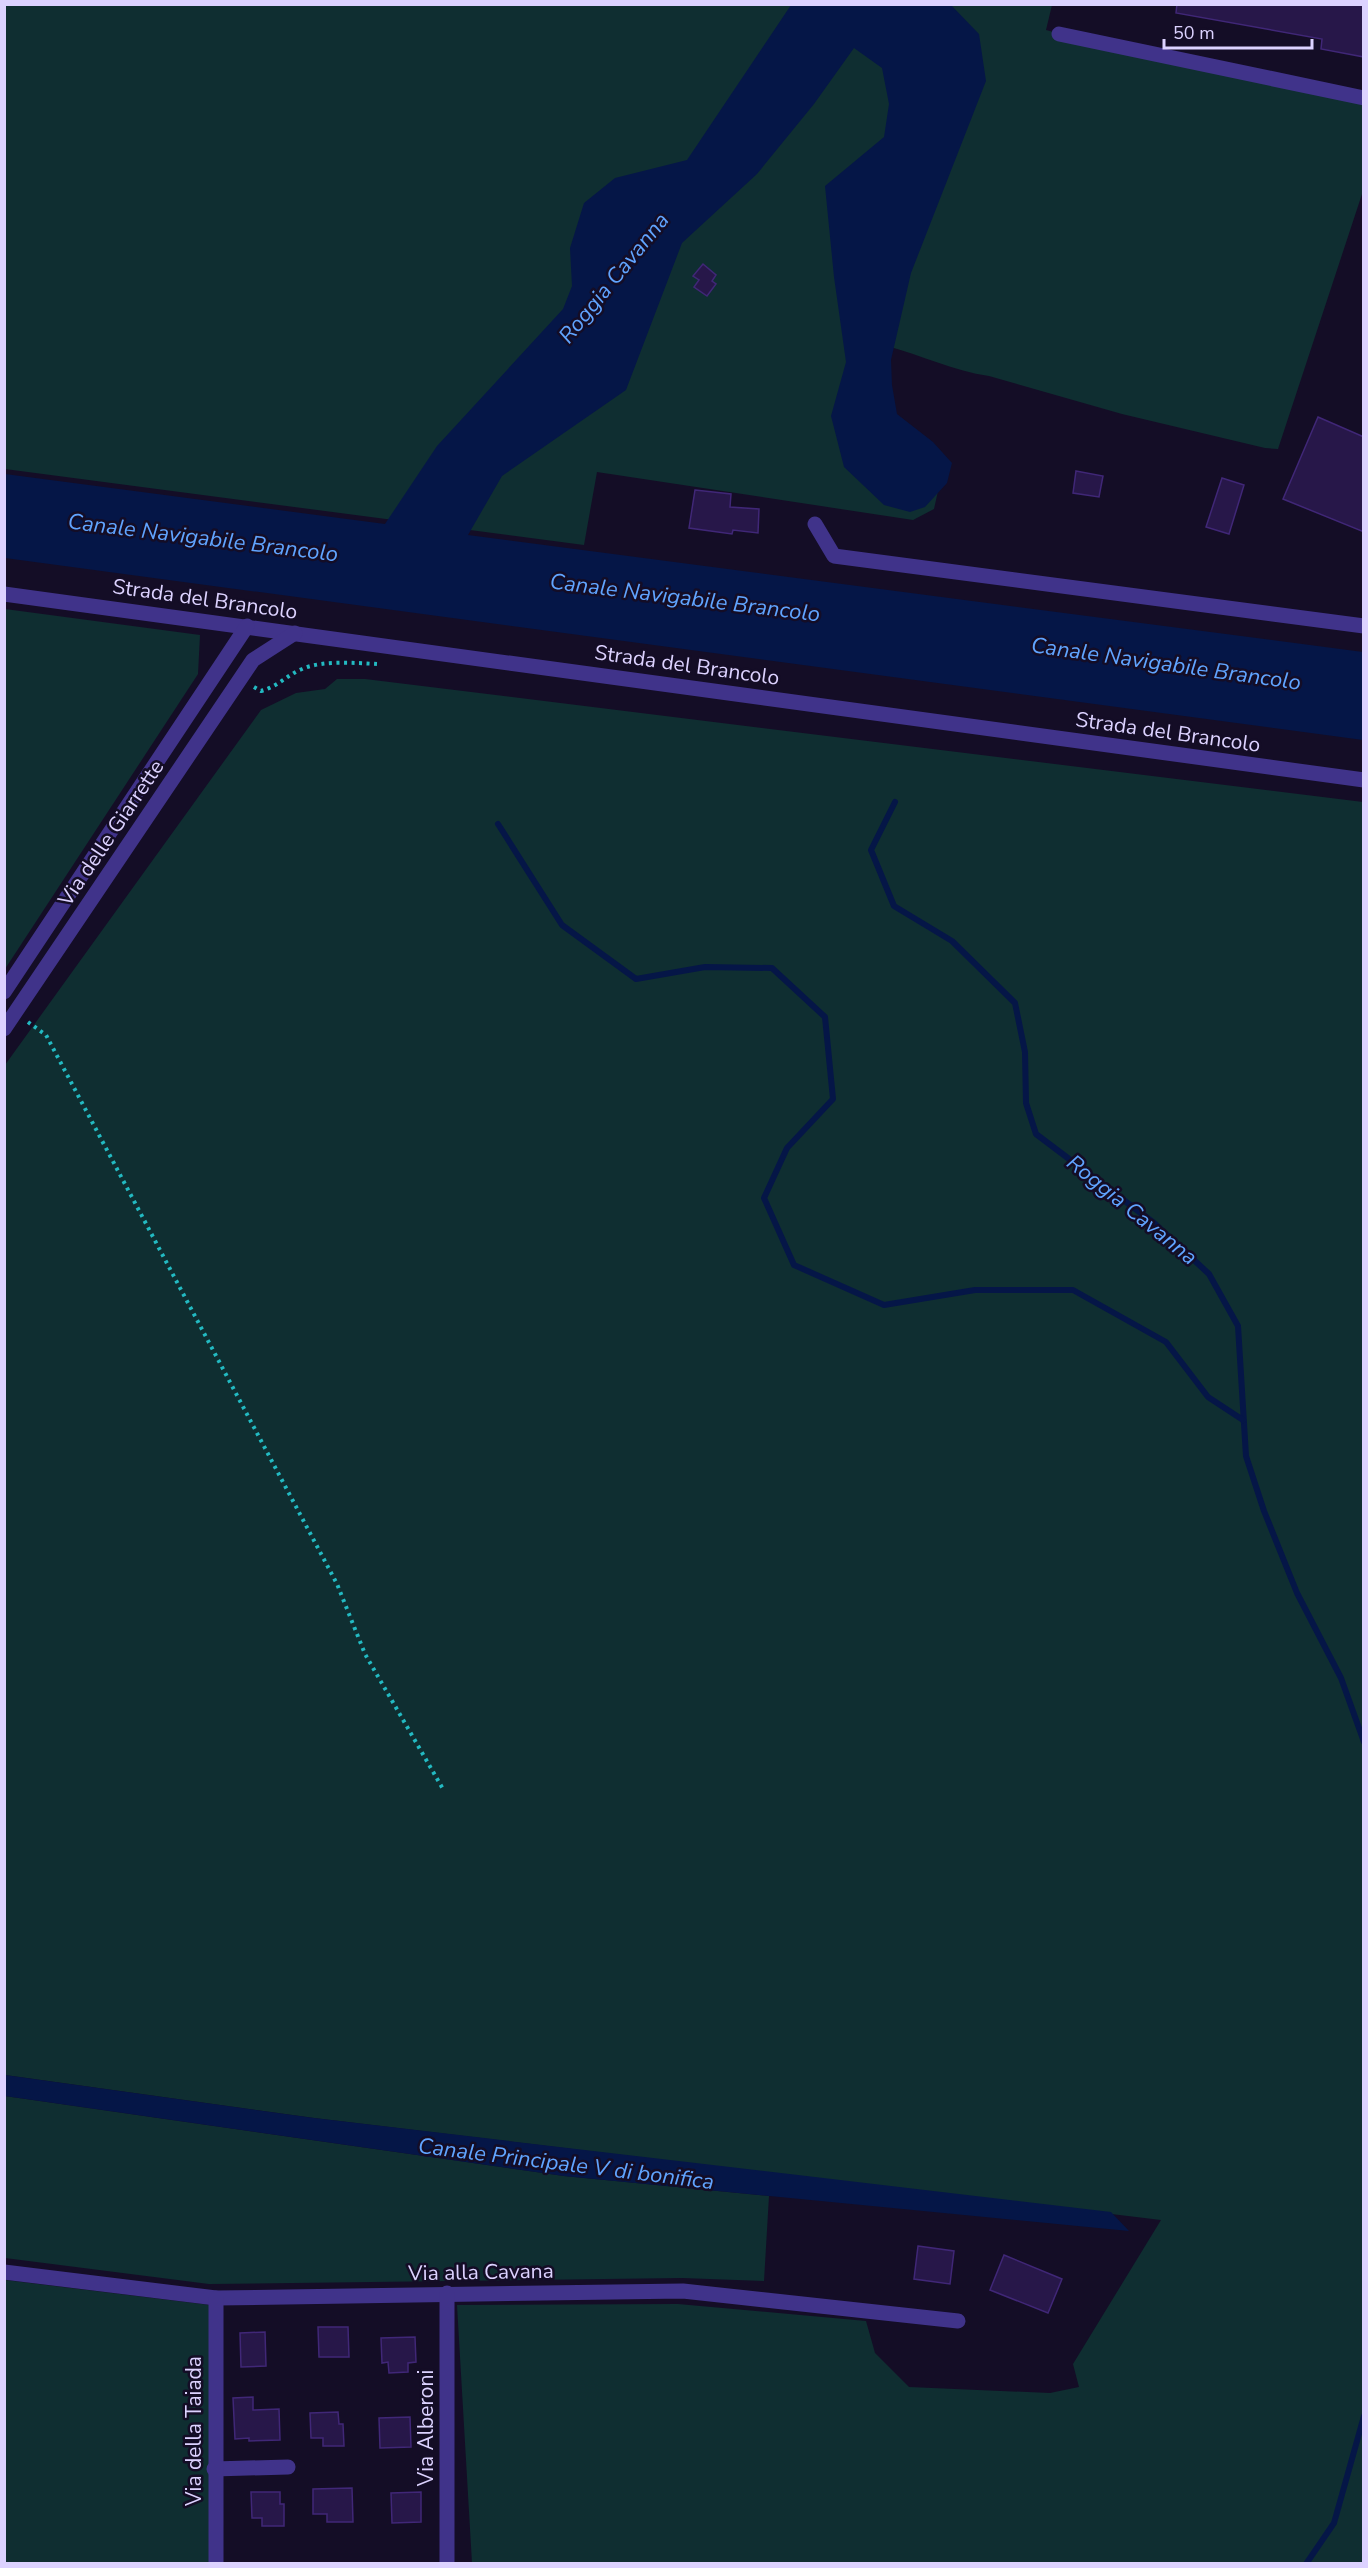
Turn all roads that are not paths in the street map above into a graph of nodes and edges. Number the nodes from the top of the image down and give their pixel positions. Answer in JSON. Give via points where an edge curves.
{"nodes":[{"id":1,"x":1059,"y":34,"type":"dead end"},
{"id":2,"x":1364,"y":99,"type":"edge"},
{"id":3,"x":815,"y":524,"type":"dead end"},
{"id":4,"x":4,"y":594,"type":"edge"},
{"id":5,"x":215,"y":622,"type":"junction"},
{"id":6,"x":247,"y":626,"type":"junction"},
{"id":7,"x":1364,"y":626,"type":"edge"},
{"id":8,"x":274,"y":630,"type":"junction"},
{"id":9,"x":295,"y":633,"type":"junction"},
{"id":10,"x":228,"y":654,"type":"junction"},
{"id":11,"x":253,"y":660,"type":"junction"},
{"id":12,"x":1364,"y":780,"type":"edge"},
{"id":13,"x":4,"y":992,"type":"edge"},
{"id":14,"x":4,"y":1029,"type":"edge"},
{"id":15,"x":4,"y":2272,"type":"edge"},
{"id":16,"x":447,"y":2293,"type":"junction"},
{"id":17,"x":216,"y":2298,"type":"junction"},
{"id":18,"x":958,"y":2321,"type":"dead end"},
{"id":19,"x":288,"y":2467,"type":"dead end"},
{"id":20,"x":214,"y":2469,"type":"junction"},
{"id":21,"x":216,"y":2564,"type":"edge"},
{"id":22,"x":447,"y":2564,"type":"edge"}],
"edges":[{"from":1,"to":2,"type":"street"},
{"from":3,"to":7,"type":"street","via":[[834,556]]},
{"from":4,"to":5,"type":"street","name":"Strada del Brancolo"},
{"from":5,"to":6,"type":"street","name":"Strada del Brancolo"},
{"from":5,"to":10,"type":"street","via":[[225,635]]},
{"from":6,"to":8,"type":"street","name":"Strada del Brancolo"},
{"from":6,"to":10,"type":"street","name":"Via delle Giarrette"},
{"from":8,"to":9,"type":"street","name":"Strada del Brancolo"},
{"from":8,"to":11,"type":"street","name":"Via delle Giarrette"},
{"from":9,"to":11,"type":"street","name":"Via delle Giarrette"},
{"from":9,"to":12,"type":"street","name":"Strada del Brancolo"},
{"from":10,"to":13,"type":"street","name":"Via delle Giarrette"},
{"from":11,"to":14,"type":"street","name":"Via delle Giarrette"},
{"from":15,"to":17,"type":"street","name":"Via alla Cavana"},
{"from":16,"to":17,"type":"street","name":"Via alla Cavana"},
{"from":16,"to":18,"type":"street","name":"Via alla Cavana","via":[[683,2291]]},
{"from":16,"to":22,"type":"street","name":"Via Alberoni"},
{"from":17,"to":20,"type":"street","name":"Via della Taiada"},
{"from":19,"to":20,"type":"street"},
{"from":20,"to":21,"type":"street","name":"Via della Taiada"}]}
